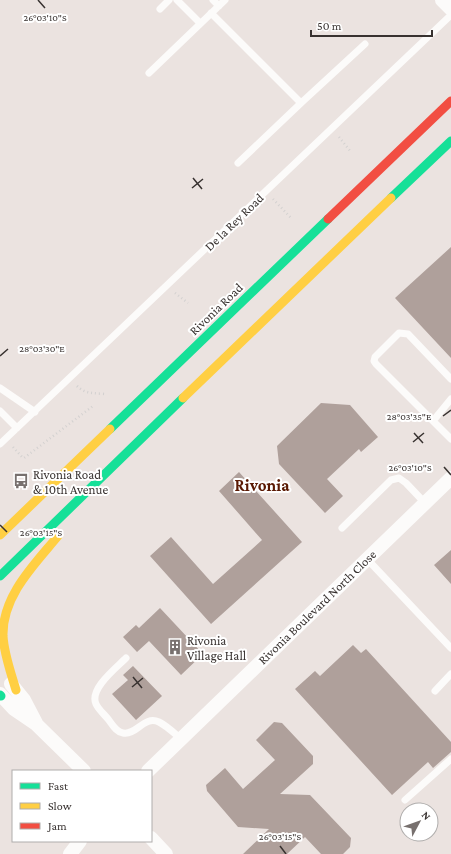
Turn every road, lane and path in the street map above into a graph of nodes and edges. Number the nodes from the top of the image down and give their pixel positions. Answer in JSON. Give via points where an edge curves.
{"nodes":[{"id":1,"x":169,"y":0,"type":"edge"},
{"id":2,"x":176,"y":0,"type":"edge"},
{"id":3,"x":213,"y":0,"type":"edge"},
{"id":4,"x":225,"y":0,"type":"edge"},
{"id":5,"x":442,"y":0,"type":"edge"},
{"id":6,"x":219,"y":6,"type":"junction"},
{"id":7,"x":160,"y":9,"type":"dead end"},
{"id":8,"x":451,"y":9,"type":"edge"},
{"id":9,"x":211,"y":13,"type":"junction"},
{"id":10,"x":451,"y":15,"type":"edge"},
{"id":11,"x":200,"y":23,"type":"junction"},
{"id":12,"x":365,"y":44,"type":"dead end"},
{"id":13,"x":149,"y":73,"type":"dead end"},
{"id":14,"x":451,"y":100,"type":"edge"},
{"id":15,"x":301,"y":103,"type":"junction"},
{"id":16,"x":332,"y":129,"type":"junction"},
{"id":17,"x":451,"y":141,"type":"edge"},
{"id":18,"x":351,"y":152,"type":"dead end"},
{"id":19,"x":238,"y":163,"type":"dead end"},
{"id":20,"x":266,"y":192,"type":"junction"},
{"id":21,"x":292,"y":219,"type":"dead end"},
{"id":22,"x":167,"y":286,"type":"junction"},
{"id":23,"x":188,"y":303,"type":"dead end"},
{"id":24,"x":70,"y":378,"type":"junction"},
{"id":25,"x":451,"y":379,"type":"edge"},
{"id":26,"x":0,"y":388,"type":"edge"},
{"id":27,"x":105,"y":394,"type":"dead end"},
{"id":28,"x":451,"y":399,"type":"edge"},
{"id":29,"x":93,"y":406,"type":"dead end"},
{"id":30,"x":0,"y":411,"type":"edge"},
{"id":31,"x":35,"y":412,"type":"junction"},
{"id":32,"x":433,"y":421,"type":"junction"},
{"id":33,"x":17,"y":428,"type":"junction"},
{"id":34,"x":451,"y":439,"type":"edge"},
{"id":35,"x":3,"y":442,"type":"edge"},
{"id":36,"x":115,"y":463,"type":"junction"},
{"id":37,"x":451,"y":478,"type":"edge"},
{"id":38,"x":425,"y":503,"type":"junction"},
{"id":39,"x":342,"y":528,"type":"dead end"},
{"id":40,"x":0,"y":536,"type":"edge"},
{"id":41,"x":367,"y":559,"type":"junction"},
{"id":42,"x":0,"y":576,"type":"edge"},
{"id":43,"x":451,"y":648,"type":"edge"},
{"id":44,"x":126,"y":658,"type":"dead end"},
{"id":45,"x":0,"y":670,"type":"edge"},
{"id":46,"x":451,"y":674,"type":"edge"},
{"id":47,"x":16,"y":690,"type":"junction"},
{"id":48,"x":435,"y":690,"type":"dead end"},
{"id":49,"x":0,"y":695,"type":"edge"},
{"id":50,"x":36,"y":724,"type":"junction"},
{"id":51,"x":181,"y":739,"type":"junction"},
{"id":52,"x":451,"y":759,"type":"edge"},
{"id":53,"x":83,"y":770,"type":"edge"},
{"id":54,"x":149,"y":770,"type":"edge"},
{"id":55,"x":405,"y":800,"type":"dead end"},
{"id":56,"x":152,"y":839,"type":"edge"},
{"id":57,"x":79,"y":842,"type":"edge"},
{"id":58,"x":70,"y":854,"type":"edge"},
{"id":59,"x":166,"y":854,"type":"edge"}],
"edges":[{"from":1,"to":7,"type":"lane"},
{"from":2,"to":11,"type":"lane"},
{"from":3,"to":6,"type":"lane"},
{"from":4,"to":6,"type":"lane"},
{"from":5,"to":8,"type":"street"},
{"from":6,"to":9,"type":"lane"},
{"from":9,"to":11,"type":"lane"},
{"from":9,"to":15,"type":"lane"},
{"from":10,"to":16,"type":"lane","name":"De la Rey Road"},
{"from":11,"to":13,"type":"lane"},
{"from":12,"to":15,"type":"lane"},
{"from":14,"to":40,"type":"main road","name":"Rivonia Road"},
{"from":15,"to":19,"type":"lane"},
{"from":16,"to":18,"type":"path"},
{"from":16,"to":20,"type":"lane","name":"De la Rey Road"},
{"from":17,"to":36,"type":"main road"},
{"from":20,"to":21,"type":"path"},
{"from":20,"to":22,"type":"lane","name":"De la Rey Road"},
{"from":22,"to":23,"type":"path"},
{"from":22,"to":24,"type":"lane","name":"De la Rey Road"},
{"from":24,"to":27,"type":"path","via":[[82,391]]},
{"from":24,"to":31,"type":"lane","name":"De la Rey Road"},
{"from":25,"to":32,"type":"lane","via":[[404,332],[399,333],[375,357],[376,364]]},
{"from":26,"to":31,"type":"lane"},
{"from":28,"to":32,"type":"lane"},
{"from":29,"to":35,"type":"path","via":[[24,458]]},
{"from":30,"to":33,"type":"lane"},
{"from":31,"to":33,"type":"lane","name":"De la Rey Road"},
{"from":32,"to":34,"type":"lane"},
{"from":33,"to":35,"type":"lane","name":"De la Rey Road"},
{"from":36,"to":42,"type":"main road"},
{"from":36,"to":47,"type":"main road","via":[[19,585],[8,605],[3,622],[3,638]]},
{"from":37,"to":38,"type":"street","name":"Rivonia Boulevard North Close"},
{"from":38,"to":39,"type":"lane","via":[[399,478],[391,480]]},
{"from":38,"to":41,"type":"street","name":"Rivonia Boulevard North Close"},
{"from":41,"to":43,"type":"lane"},
{"from":41,"to":51,"type":"street","name":"Rivonia Boulevard North Close"},
{"from":44,"to":51,"type":"lane","via":[[98,687],[96,704],[118,731],[124,734],[154,721]]},
{"from":45,"to":47,"type":"street"},
{"from":46,"to":48,"type":"lane"},
{"from":47,"to":50,"type":"street"},
{"from":49,"to":50,"type":"street","via":[[14,709]]},
{"from":50,"to":53,"type":"street"},
{"from":51,"to":54,"type":"street","name":"Rivonia Boulevard North Close"},
{"from":52,"to":55,"type":"lane"},
{"from":56,"to":59,"type":"street"},
{"from":57,"to":58,"type":"street"}]}
